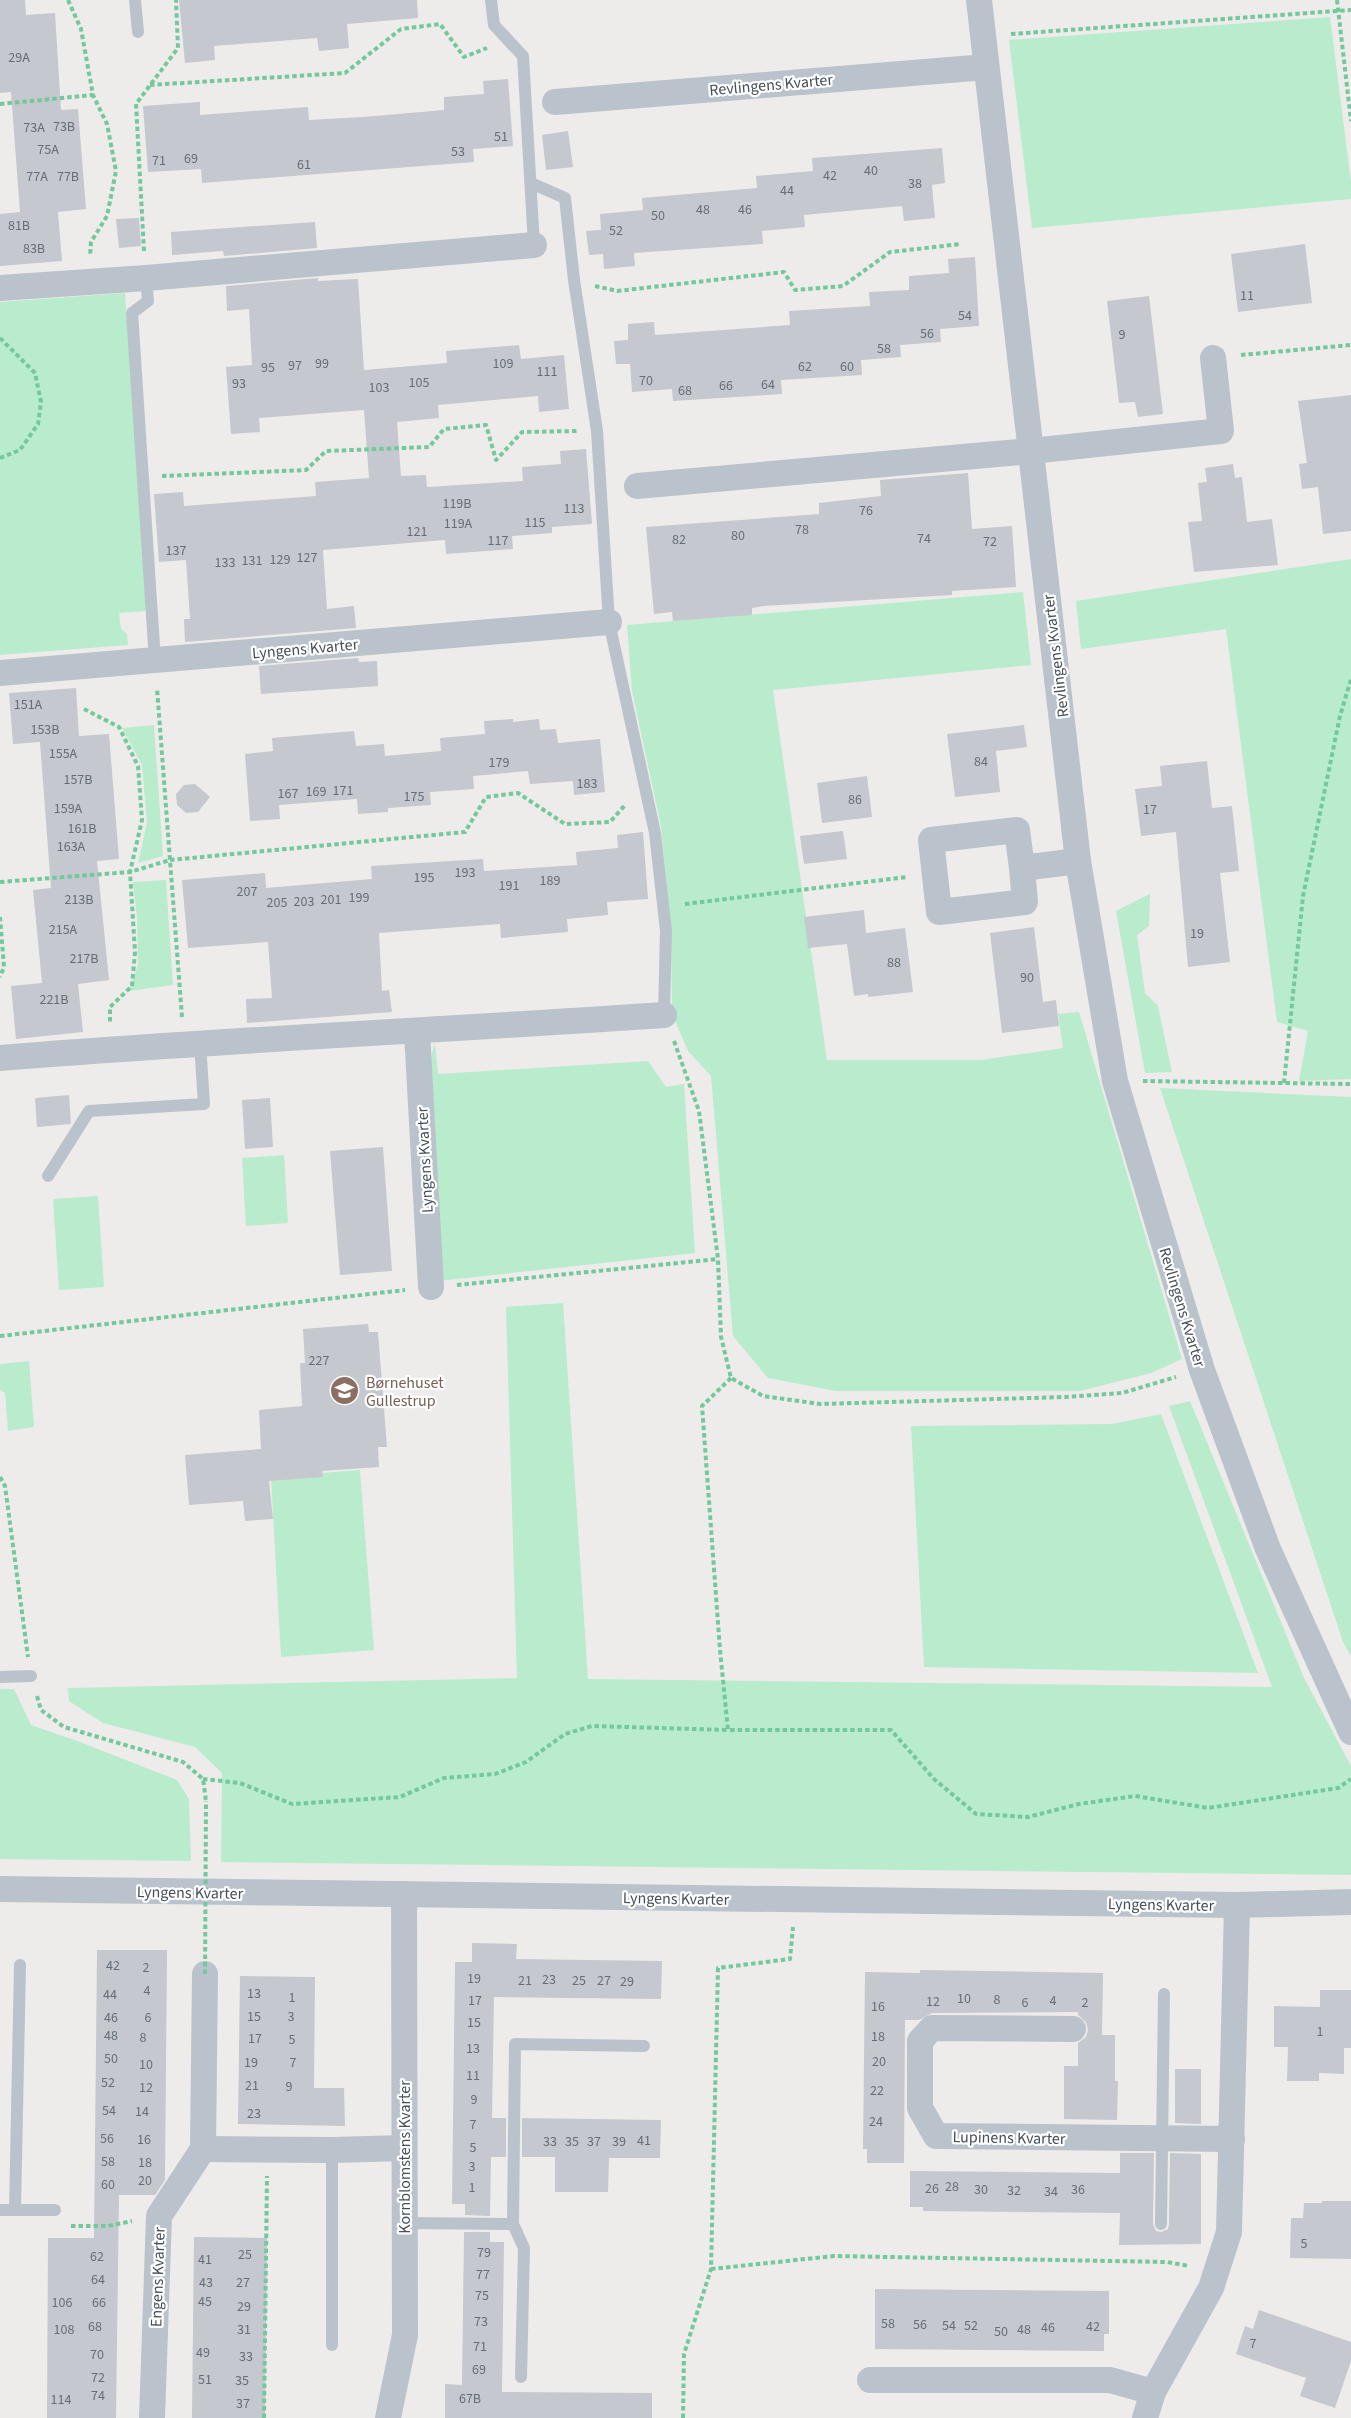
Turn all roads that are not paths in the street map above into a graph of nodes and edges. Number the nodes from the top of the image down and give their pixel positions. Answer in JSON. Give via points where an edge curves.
{"nodes":[{"id":1,"x":135,"y":0,"type":"edge"},
{"id":2,"x":491,"y":0,"type":"edge"},
{"id":3,"x":979,"y":0,"type":"edge"},
{"id":4,"x":138,"y":32,"type":"dead end"},
{"id":5,"x":987,"y":67,"type":"junction"},
{"id":6,"x":555,"y":102,"type":"dead end"},
{"id":7,"x":531,"y":183,"type":"junction"},
{"id":8,"x":534,"y":244,"type":"joint"},
{"id":9,"x":146,"y":278,"type":"junction"},
{"id":10,"x":0,"y":288,"type":"edge"},
{"id":11,"x":1213,"y":358,"type":"road end"},
{"id":12,"x":1031,"y":451,"type":"junction"},
{"id":13,"x":637,"y":486,"type":"dead end"},
{"id":14,"x":609,"y":622,"type":"junction"},
{"id":15,"x":154,"y":661,"type":"junction"},
{"id":16,"x":0,"y":674,"type":"edge"},
{"id":17,"x":1078,"y":861,"type":"junction"},
{"id":18,"x":1022,"y":868,"type":"junction"},
{"id":19,"x":664,"y":1015,"type":"joint"},
{"id":20,"x":417,"y":1032,"type":"junction"},
{"id":21,"x":192,"y":1044,"type":"junction"},
{"id":22,"x":0,"y":1058,"type":"edge"},
{"id":23,"x":48,"y":1176,"type":"dead end"},
{"id":24,"x":431,"y":1287,"type":"road end"},
{"id":25,"x":31,"y":1676,"type":"road end"},
{"id":26,"x":0,"y":1677,"type":"edge"},
{"id":27,"x":1351,"y":1732,"type":"edge"},
{"id":28,"x":0,"y":1889,"type":"edge"},
{"id":29,"x":404,"y":1894,"type":"junction"},
{"id":30,"x":1351,"y":1902,"type":"edge"},
{"id":31,"x":1237,"y":1905,"type":"junction"},
{"id":32,"x":20,"y":1965,"type":"dead end"},
{"id":33,"x":204,"y":1974,"type":"road end"},
{"id":34,"x":1164,"y":1994,"type":"dead end"},
{"id":35,"x":1073,"y":2029,"type":"dead end"},
{"id":36,"x":644,"y":2046,"type":"dead end"},
{"id":37,"x":1162,"y":2139,"type":"junction"},
{"id":38,"x":1232,"y":2139,"type":"junction"},
{"id":39,"x":404,"y":2148,"type":"junction"},
{"id":40,"x":203,"y":2149,"type":"junction"},
{"id":41,"x":332,"y":2150,"type":"junction"},
{"id":42,"x":0,"y":2210,"type":"edge"},
{"id":43,"x":15,"y":2210,"type":"junction"},
{"id":44,"x":55,"y":2211,"type":"road end"},
{"id":45,"x":404,"y":2223,"type":"junction"},
{"id":46,"x":513,"y":2224,"type":"junction"},
{"id":47,"x":1161,"y":2224,"type":"dead end"},
{"id":48,"x":332,"y":2345,"type":"dead end"},
{"id":49,"x":521,"y":2377,"type":"dead end"},
{"id":50,"x":870,"y":2380,"type":"dead end"},
{"id":51,"x":1153,"y":2392,"type":"junction"},
{"id":52,"x":152,"y":2418,"type":"edge"},
{"id":53,"x":388,"y":2418,"type":"edge"},
{"id":54,"x":1144,"y":2418,"type":"edge"}],
"edges":[{"from":1,"to":4,"type":"lane"},
{"from":2,"to":7,"type":"lane","via":[[494,25],[523,56]]},
{"from":3,"to":5,"type":"street","name":"Revlingens Kvarter"},
{"from":5,"to":6,"type":"street","name":"Revlingens Kvarter"},
{"from":5,"to":12,"type":"street","name":"Revlingens Kvarter"},
{"from":7,"to":8,"type":"lane"},
{"from":7,"to":14,"type":"lane","via":[[565,198],[597,430]]},
{"from":8,"to":9,"type":"street"},
{"from":9,"to":10,"type":"street"},
{"from":9,"to":15,"type":"lane","via":[[148,301],[132,313]]},
{"from":11,"to":12,"type":"street","via":[[1221,431]]},
{"from":12,"to":13,"type":"street"},
{"from":12,"to":17,"type":"street","name":"Revlingens Kvarter"},
{"from":14,"to":15,"type":"street","name":"Lyngens Kvarter"},
{"from":14,"to":19,"type":"lane","via":[[656,833],[666,932]]},
{"from":15,"to":16,"type":"street","name":"Lyngens Kvarter"},
{"from":17,"to":18,"type":"street"},
{"from":17,"to":27,"type":"street","name":"Revlingens Kvarter","via":[[1115,1081],[1202,1370],[1268,1549]]},
{"from":18,"to":18,"type":"street","via":[[1025,902],[939,912],[931,840],[1017,830]]},
{"from":19,"to":20,"type":"street"},
{"from":20,"to":21,"type":"street"},
{"from":20,"to":24,"type":"street","name":"Lyngens Kvarter"},
{"from":21,"to":22,"type":"street"},
{"from":21,"to":23,"type":"lane","via":[[204,1104],[89,1111]]},
{"from":25,"to":26,"type":"lane"},
{"from":28,"to":29,"type":"street","name":"Lyngens Kvarter"},
{"from":29,"to":31,"type":"street","name":"Lyngens Kvarter"},
{"from":29,"to":39,"type":"street","name":"Kornblomstens Kvarter"},
{"from":30,"to":31,"type":"street","name":"Lyngens Kvarter"},
{"from":31,"to":38,"type":"street"},
{"from":32,"to":43,"type":"lane"},
{"from":33,"to":40,"type":"street"},
{"from":34,"to":37,"type":"lane"},
{"from":35,"to":37,"type":"street","name":"Lupinens Kvarter","via":[[932,2028],[920,2041],[920,2108],[936,2136]]},
{"from":36,"to":46,"type":"lane","via":[[515,2044]]},
{"from":37,"to":38,"type":"street","name":"Lupinens Kvarter"},
{"from":37,"to":47,"type":"lane"},
{"from":38,"to":51,"type":"street","via":[[1229,2232],[1211,2288]]},
{"from":39,"to":41,"type":"street"},
{"from":39,"to":45,"type":"street","name":"Kornblomstens Kvarter"},
{"from":40,"to":41,"type":"street"},
{"from":40,"to":52,"type":"street","name":"Engens Kvarter","via":[[159,2216]]},
{"from":41,"to":48,"type":"lane"},
{"from":42,"to":43,"type":"lane"},
{"from":43,"to":44,"type":"lane"},
{"from":45,"to":46,"type":"lane"},
{"from":45,"to":53,"type":"street","name":"Kornblomstens Kvarter","via":[[405,2336]]},
{"from":46,"to":49,"type":"lane","via":[[524,2248]]},
{"from":50,"to":51,"type":"street","via":[[1110,2380]]},
{"from":51,"to":54,"type":"street"}]}
